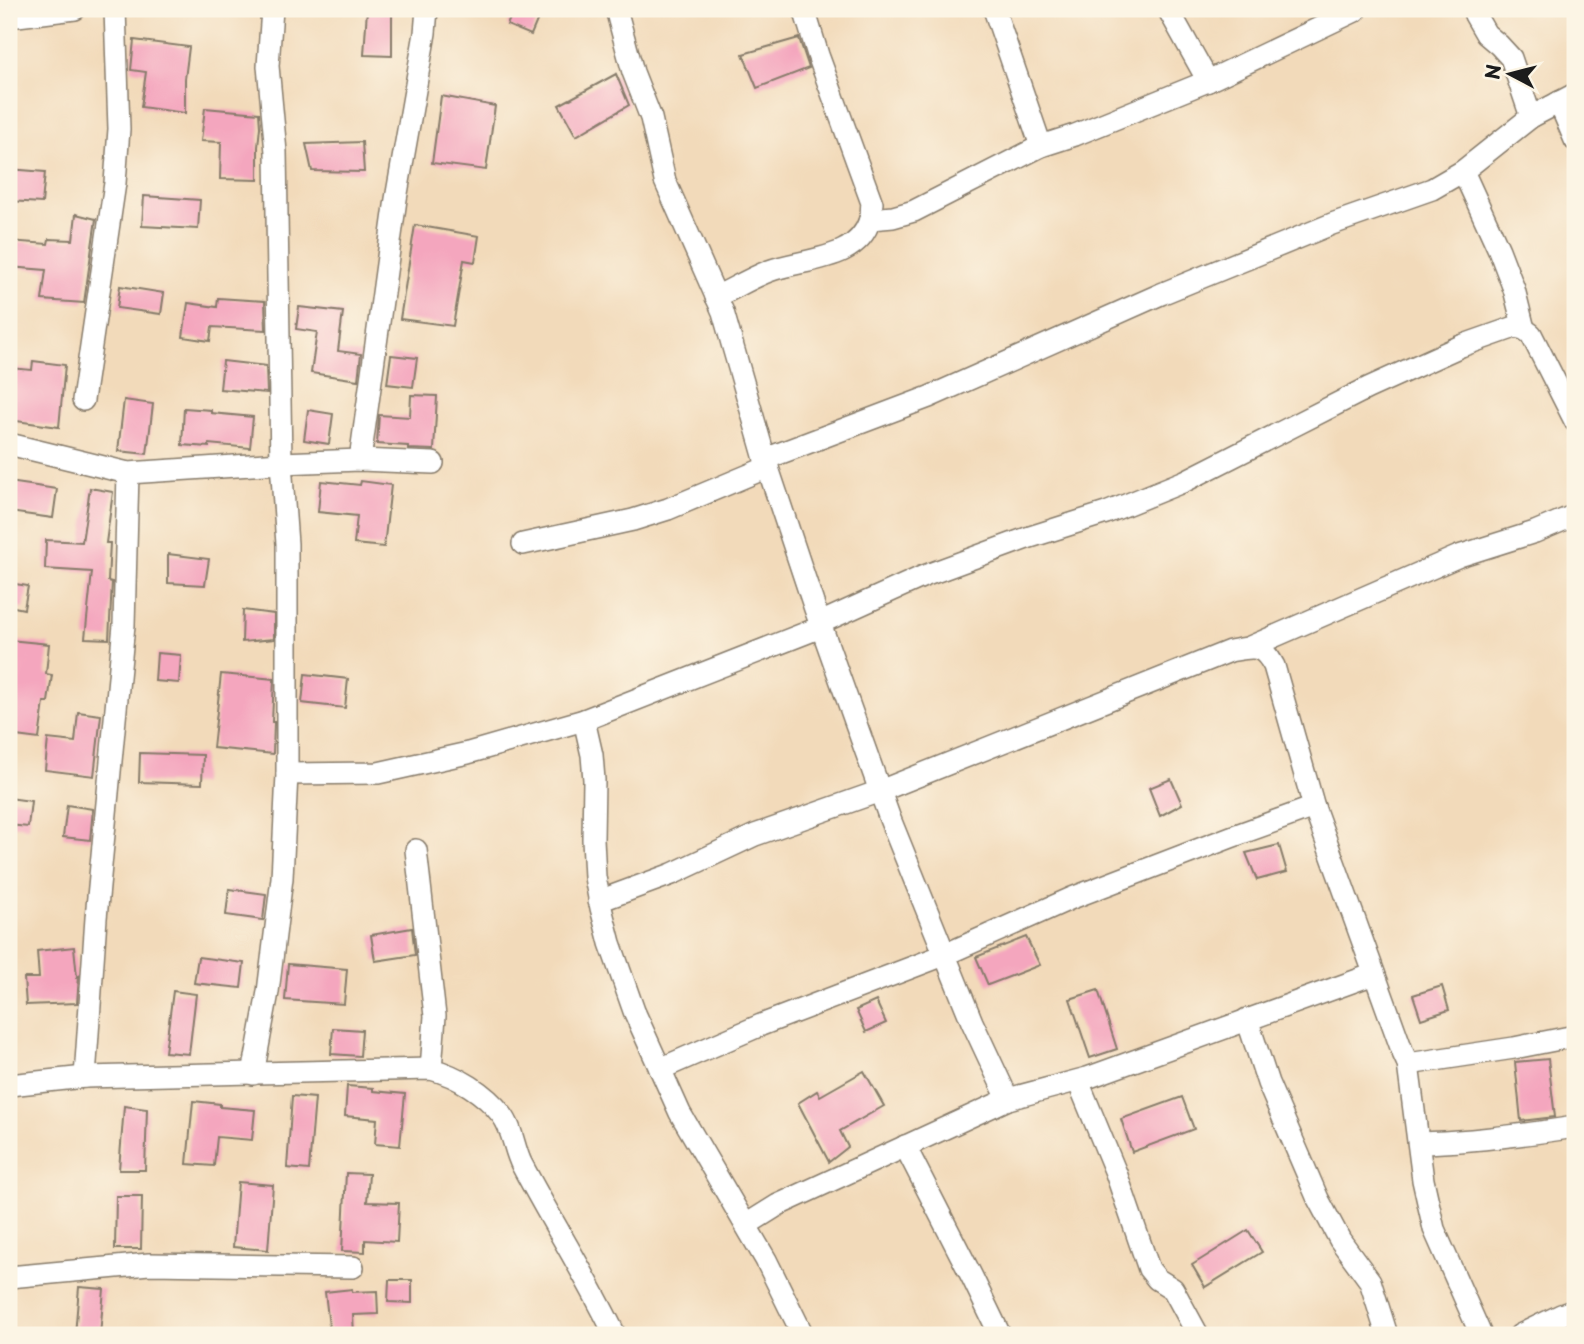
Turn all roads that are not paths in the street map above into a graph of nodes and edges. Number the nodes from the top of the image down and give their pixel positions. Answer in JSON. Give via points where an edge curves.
{"nodes":[{"id":1,"x":75,"y":9,"type":"edge"},
{"id":2,"x":116,"y":9,"type":"edge"},
{"id":3,"x":272,"y":9,"type":"edge"},
{"id":4,"x":427,"y":9,"type":"edge"},
{"id":5,"x":616,"y":9,"type":"edge"},
{"id":6,"x":804,"y":9,"type":"edge"},
{"id":7,"x":994,"y":9,"type":"edge"},
{"id":8,"x":1167,"y":9,"type":"edge"},
{"id":9,"x":1473,"y":9,"type":"edge"},
{"id":10,"x":1355,"y":10,"type":"edge"},
{"id":11,"x":9,"y":17,"type":"edge"},
{"id":12,"x":1208,"y":81,"type":"junction"},
{"id":13,"x":1567,"y":98,"type":"edge"},
{"id":14,"x":1531,"y":117,"type":"junction"},
{"id":15,"x":1575,"y":140,"type":"edge"},
{"id":16,"x":1041,"y":145,"type":"junction"},
{"id":17,"x":1463,"y":171,"type":"junction"},
{"id":18,"x":870,"y":219,"type":"junction"},
{"id":19,"x":716,"y":297,"type":"junction"},
{"id":20,"x":1524,"y":329,"type":"junction"},
{"id":21,"x":83,"y":400,"type":"dead end"},
{"id":22,"x":1575,"y":421,"type":"edge"},
{"id":23,"x":9,"y":444,"type":"edge"},
{"id":24,"x":360,"y":460,"type":"junction"},
{"id":25,"x":281,"y":463,"type":"junction"},
{"id":26,"x":433,"y":463,"type":"dead end"},
{"id":27,"x":767,"y":463,"type":"junction"},
{"id":28,"x":128,"y":473,"type":"junction"},
{"id":29,"x":1575,"y":515,"type":"edge"},
{"id":30,"x":523,"y":544,"type":"dead end"},
{"id":31,"x":821,"y":625,"type":"junction"},
{"id":32,"x":1250,"y":647,"type":"junction"},
{"id":33,"x":584,"y":720,"type":"junction"},
{"id":34,"x":287,"y":774,"type":"junction"},
{"id":35,"x":880,"y":790,"type":"junction"},
{"id":36,"x":1314,"y":807,"type":"junction"},
{"id":37,"x":416,"y":850,"type":"dead end"},
{"id":38,"x":599,"y":901,"type":"junction"},
{"id":39,"x":944,"y":955,"type":"junction"},
{"id":40,"x":1374,"y":974,"type":"junction"},
{"id":41,"x":1247,"y":1019,"type":"junction"},
{"id":42,"x":1575,"y":1036,"type":"edge"},
{"id":43,"x":1408,"y":1064,"type":"junction"},
{"id":44,"x":431,"y":1069,"type":"junction"},
{"id":45,"x":660,"y":1069,"type":"junction"},
{"id":46,"x":253,"y":1073,"type":"junction"},
{"id":47,"x":85,"y":1077,"type":"junction"},
{"id":48,"x":1078,"y":1081,"type":"junction"},
{"id":49,"x":9,"y":1085,"type":"edge"},
{"id":50,"x":1008,"y":1100,"type":"junction"},
{"id":51,"x":1575,"y":1127,"type":"edge"},
{"id":52,"x":1419,"y":1143,"type":"junction"},
{"id":53,"x":905,"y":1146,"type":"junction"},
{"id":54,"x":746,"y":1225,"type":"junction"},
{"id":55,"x":353,"y":1267,"type":"dead end"},
{"id":56,"x":9,"y":1277,"type":"edge"},
{"id":57,"x":1575,"y":1310,"type":"edge"},
{"id":58,"x":615,"y":1335,"type":"edge"},
{"id":59,"x":803,"y":1335,"type":"edge"},
{"id":60,"x":1000,"y":1335,"type":"edge"},
{"id":61,"x":1198,"y":1335,"type":"edge"},
{"id":62,"x":1387,"y":1335,"type":"edge"},
{"id":63,"x":1481,"y":1335,"type":"edge"},
{"id":64,"x":1520,"y":1335,"type":"edge"}],
"edges":[{"from":1,"to":11,"type":"street"},
{"from":2,"to":21,"type":"street","via":[[119,129],[115,183]]},
{"from":3,"to":25,"type":"street","via":[[268,66],[276,152]]},
{"from":4,"to":24,"type":"street"},
{"from":5,"to":19,"type":"street","via":[[651,118],[665,181]]},
{"from":6,"to":18,"type":"street","via":[[872,203]]},
{"from":7,"to":16,"type":"street"},
{"from":8,"to":12,"type":"street"},
{"from":9,"to":14,"type":"street","via":[[1486,34],[1511,58]]},
{"from":10,"to":12,"type":"street"},
{"from":12,"to":16,"type":"street"},
{"from":13,"to":14,"type":"street"},
{"from":13,"to":15,"type":"street"},
{"from":14,"to":17,"type":"street"},
{"from":16,"to":18,"type":"street","via":[[914,211]]},
{"from":17,"to":20,"type":"street","via":[[1499,250]]},
{"from":17,"to":27,"type":"street","via":[[1432,189],[1161,294]]},
{"from":18,"to":19,"type":"street","via":[[849,247],[770,271]]},
{"from":19,"to":27,"type":"street"},
{"from":20,"to":22,"type":"street","via":[[1531,334]]},
{"from":20,"to":31,"type":"street","via":[[1515,327],[1461,346],[1367,388],[1185,481],[924,576]]},
{"from":23,"to":28,"type":"street"},
{"from":24,"to":25,"type":"street"},
{"from":24,"to":26,"type":"street"},
{"from":25,"to":28,"type":"street"},
{"from":25,"to":34,"type":"street","via":[[287,544]]},
{"from":27,"to":30,"type":"street","via":[[668,509]]},
{"from":27,"to":31,"type":"street"},
{"from":28,"to":47,"type":"street","via":[[124,625]]},
{"from":29,"to":32,"type":"street","via":[[1459,556]]},
{"from":31,"to":33,"type":"street"},
{"from":31,"to":35,"type":"street"},
{"from":32,"to":35,"type":"street","via":[[1230,650]]},
{"from":32,"to":36,"type":"street","via":[[1264,650],[1274,666]]},
{"from":33,"to":34,"type":"street","via":[[378,773]]},
{"from":33,"to":38,"type":"street","via":[[592,755]]},
{"from":34,"to":46,"type":"street","via":[[282,878]]},
{"from":35,"to":38,"type":"street","via":[[755,835],[672,874]]},
{"from":35,"to":39,"type":"street"},
{"from":36,"to":39,"type":"street","via":[[1072,898]]},
{"from":36,"to":40,"type":"street"},
{"from":37,"to":44,"type":"street","via":[[435,1016]]},
{"from":38,"to":45,"type":"street","via":[[630,999]]},
{"from":39,"to":45,"type":"street"},
{"from":39,"to":50,"type":"street"},
{"from":40,"to":41,"type":"street"},
{"from":40,"to":43,"type":"street"},
{"from":41,"to":48,"type":"street"},
{"from":41,"to":62,"type":"street","via":[[1268,1083],[1318,1199],[1370,1281]]},
{"from":42,"to":43,"type":"street"},
{"from":43,"to":52,"type":"street"},
{"from":44,"to":46,"type":"street"},
{"from":44,"to":58,"type":"street","via":[[467,1085],[504,1117],[518,1157]]},
{"from":45,"to":54,"type":"street","via":[[680,1113]]},
{"from":46,"to":47,"type":"street"},
{"from":47,"to":49,"type":"street"},
{"from":48,"to":50,"type":"street"},
{"from":48,"to":61,"type":"street","via":[[1150,1269],[1173,1289]]},
{"from":50,"to":53,"type":"street"},
{"from":51,"to":52,"type":"street","via":[[1512,1137]]},
{"from":52,"to":63,"type":"street","via":[[1434,1229]]},
{"from":53,"to":54,"type":"street"},
{"from":53,"to":60,"type":"street"},
{"from":54,"to":59,"type":"street"},
{"from":55,"to":56,"type":"street","via":[[149,1265]]},
{"from":57,"to":64,"type":"street"}]}
